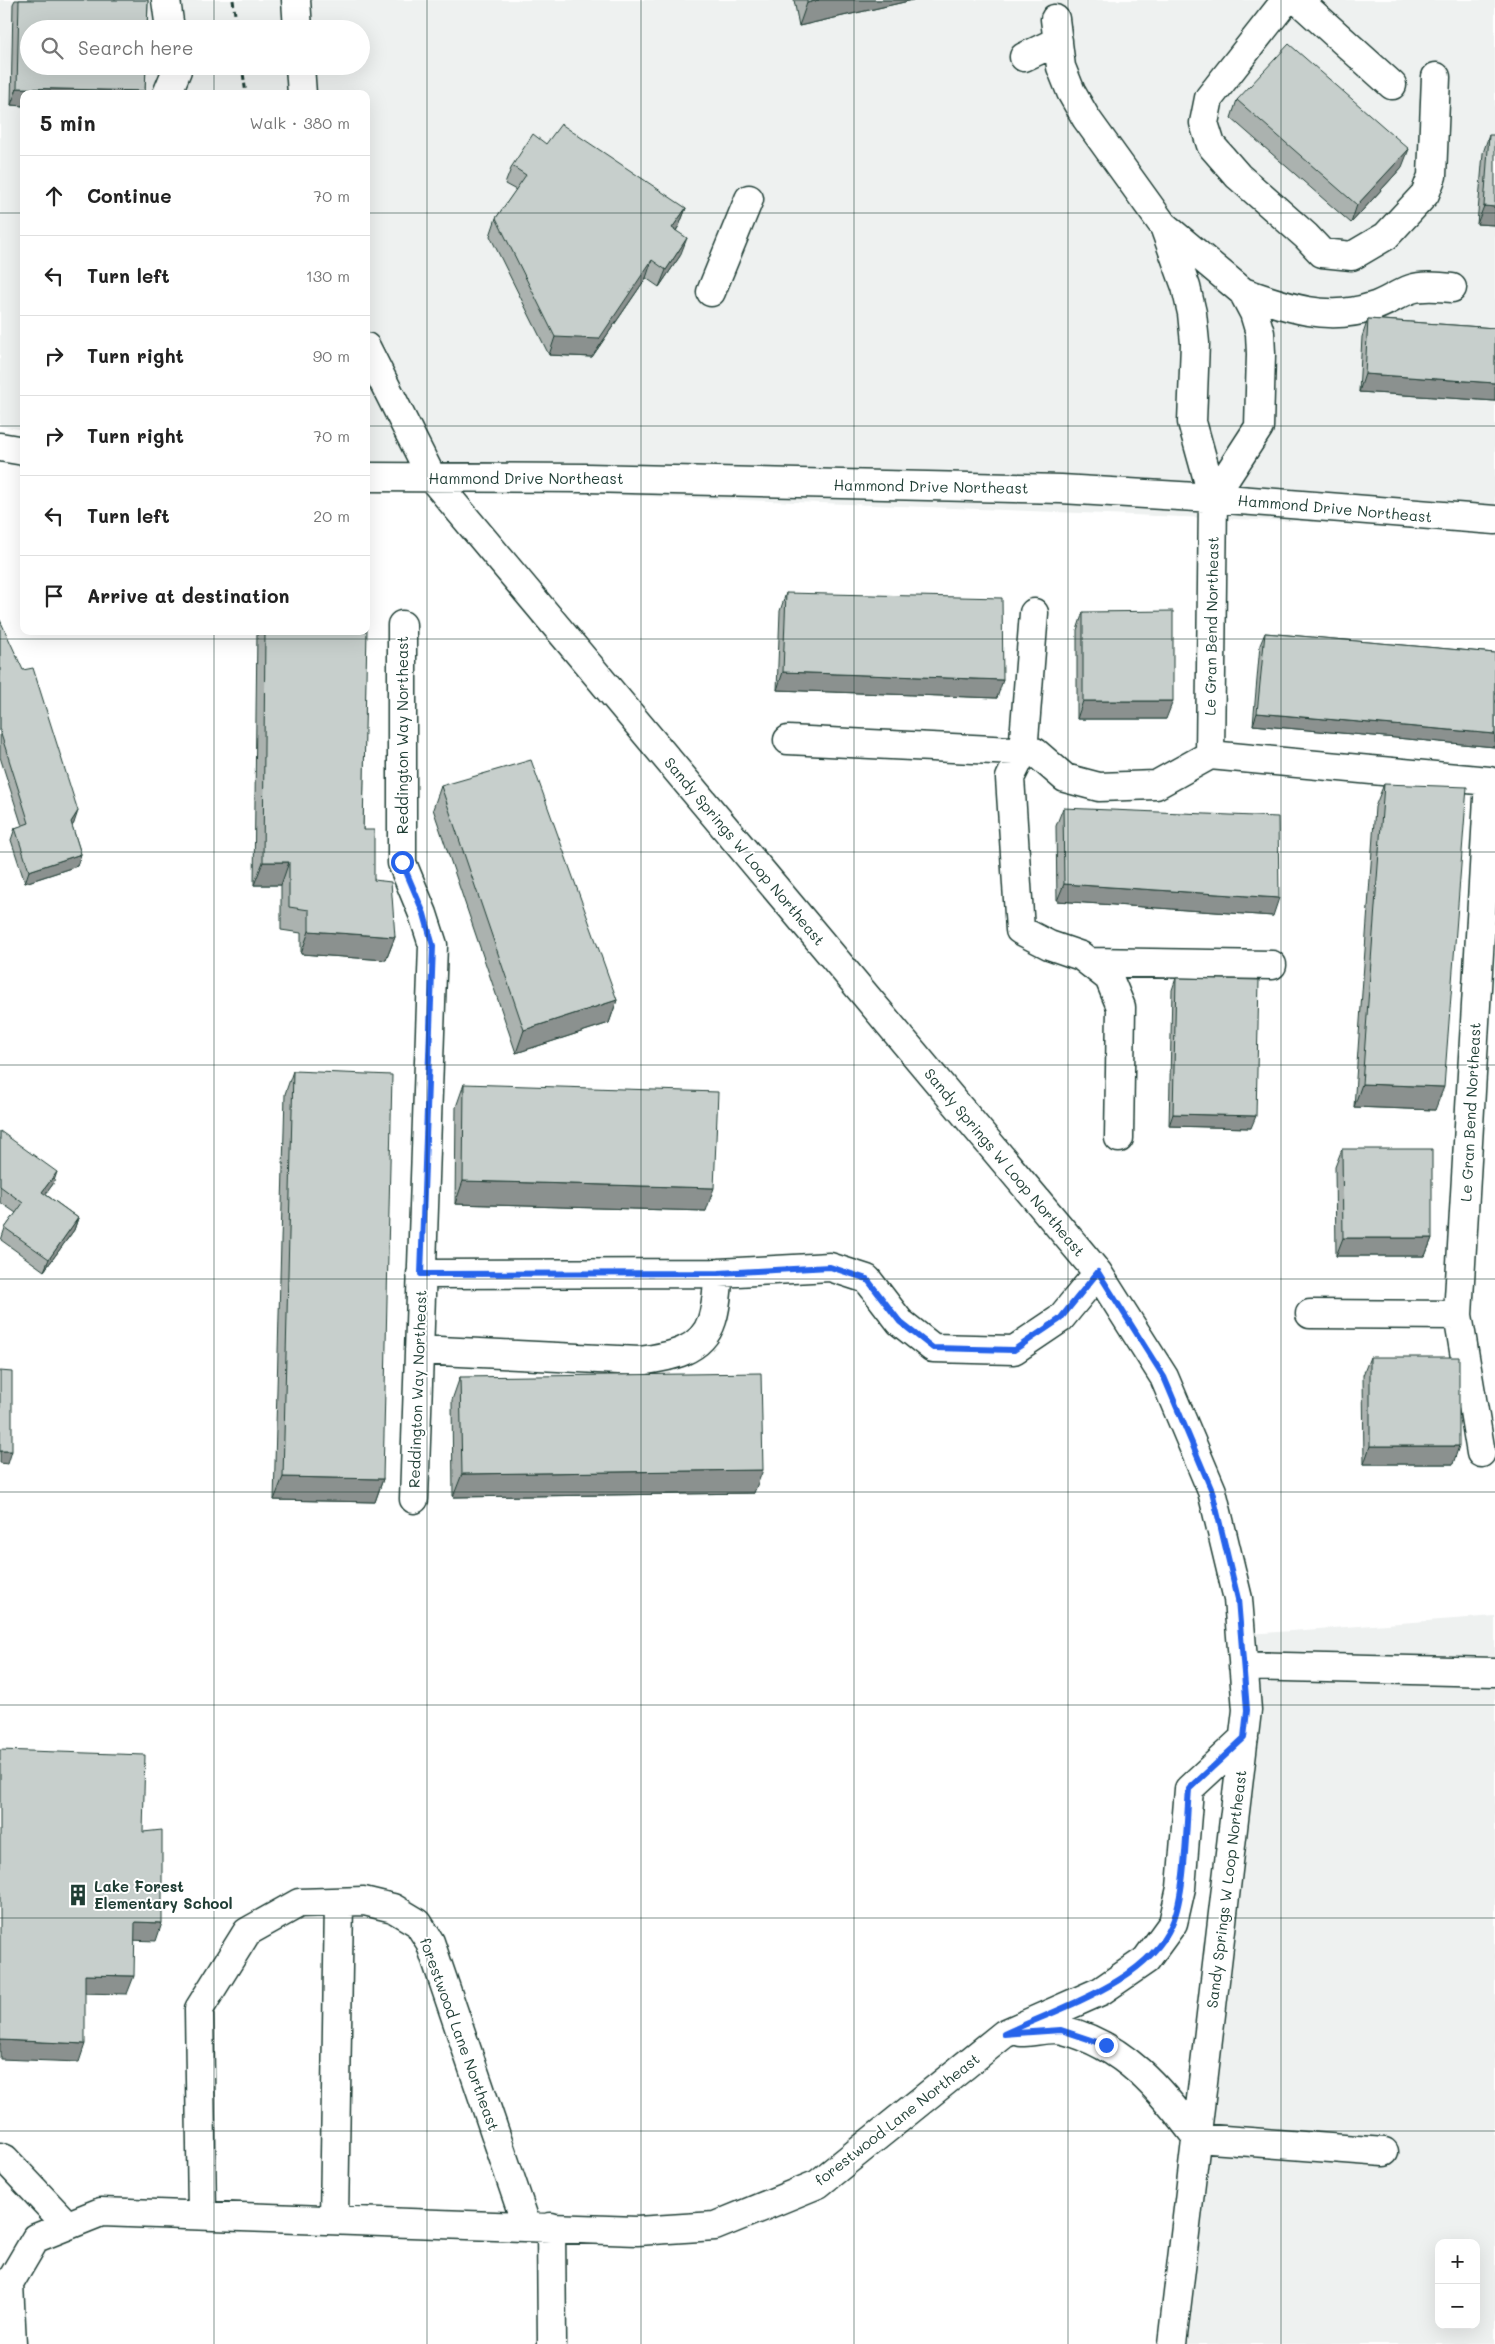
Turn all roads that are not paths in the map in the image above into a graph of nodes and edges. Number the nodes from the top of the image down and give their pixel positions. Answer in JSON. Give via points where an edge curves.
{"nodes":[{"id":1,"x":166,"y":0,"type":"edge"},
{"id":2,"x":296,"y":0,"type":"edge"},
{"id":3,"x":1286,"y":0,"type":"edge"},
{"id":4,"x":1298,"y":0,"type":"edge"},
{"id":5,"x":169,"y":20,"type":"edge"},
{"id":6,"x":297,"y":20,"type":"edge"},
{"id":7,"x":1024,"y":57,"type":"dead end"},
{"id":8,"x":175,"y":75,"type":"edge"},
{"id":9,"x":301,"y":75,"type":"edge"},
{"id":10,"x":1436,"y":77,"type":"dead end"},
{"id":11,"x":1392,"y":85,"type":"dead end"},
{"id":12,"x":169,"y":90,"type":"edge"},
{"id":13,"x":302,"y":90,"type":"edge"},
{"id":14,"x":748,"y":199,"type":"dead end"},
{"id":15,"x":1163,"y":225,"type":"junction"},
{"id":16,"x":1452,"y":288,"type":"dead end"},
{"id":17,"x":711,"y":292,"type":"dead end"},
{"id":18,"x":1243,"y":292,"type":"junction"},
{"id":19,"x":370,"y":355,"type":"edge"},
{"id":20,"x":0,"y":447,"type":"edge"},
{"id":21,"x":20,"y":450,"type":"edge"},
{"id":22,"x":370,"y":477,"type":"edge"},
{"id":23,"x":432,"y":478,"type":"junction"},
{"id":24,"x":1213,"y":498,"type":"junction"},
{"id":25,"x":1495,"y":520,"type":"edge"},
{"id":26,"x":1034,"y":613,"type":"dead end"},
{"id":27,"x":402,"y":625,"type":"dead end"},
{"id":28,"x":788,"y":740,"type":"dead end"},
{"id":29,"x":1023,"y":752,"type":"junction"},
{"id":30,"x":1210,"y":755,"type":"junction"},
{"id":31,"x":1090,"y":962,"type":"junction"},
{"id":32,"x":1272,"y":965,"type":"dead end"},
{"id":33,"x":1120,"y":1138,"type":"dead end"},
{"id":34,"x":1098,"y":1272,"type":"junction"},
{"id":35,"x":719,"y":1273,"type":"junction"},
{"id":36,"x":421,"y":1274,"type":"junction"},
{"id":37,"x":1310,"y":1314,"type":"dead end"},
{"id":38,"x":1458,"y":1315,"type":"junction"},
{"id":39,"x":419,"y":1350,"type":"junction"},
{"id":40,"x":1481,"y":1453,"type":"dead end"},
{"id":41,"x":414,"y":1498,"type":"dead end"},
{"id":42,"x":1243,"y":1666,"type":"junction"},
{"id":43,"x":1495,"y":1672,"type":"edge"},
{"id":44,"x":1244,"y":1738,"type":"junction"},
{"id":45,"x":339,"y":1902,"type":"junction"},
{"id":46,"x":1004,"y":2034,"type":"junction"},
{"id":47,"x":1197,"y":2138,"type":"junction"},
{"id":48,"x":1384,"y":2152,"type":"dead end"},
{"id":49,"x":0,"y":2157,"type":"edge"},
{"id":50,"x":202,"y":2214,"type":"junction"},
{"id":51,"x":334,"y":2219,"type":"junction"},
{"id":52,"x":66,"y":2225,"type":"junction"},
{"id":53,"x":539,"y":2227,"type":"junction"},
{"id":54,"x":5,"y":2293,"type":"edge"},
{"id":55,"x":12,"y":2344,"type":"edge"},
{"id":56,"x":552,"y":2344,"type":"edge"},
{"id":57,"x":1172,"y":2344,"type":"edge"}],
"edges":[{"from":1,"to":5,"type":"street"},
{"from":2,"to":6,"type":"street"},
{"from":3,"to":10,"type":"street","via":[[1209,98],[1204,123],[1211,145],[1238,176],[1322,253],[1352,256],[1386,236],[1425,194],[1432,176]]},
{"from":4,"to":11,"type":"street"},
{"from":7,"to":15,"type":"street","via":[[1057,30],[1061,66],[1071,92]]},
{"from":8,"to":12,"type":"street"},
{"from":9,"to":13,"type":"street"},
{"from":14,"to":17,"type":"street"},
{"from":15,"to":18,"type":"street"},
{"from":15,"to":24,"type":"street","name":"Le Gran Bend Northeast","via":[[1192,313],[1192,422]]},
{"from":16,"to":18,"type":"street","via":[[1427,286],[1412,289],[1372,308],[1322,314],[1293,309]]},
{"from":18,"to":24,"type":"street","via":[[1260,333],[1262,390],[1259,427]]},
{"from":19,"to":23,"type":"street","name":"Sandy Springs W Loop Northeast"},
{"from":20,"to":21,"type":"street"},
{"from":22,"to":23,"type":"street","name":"Hammond Drive Northeast"},
{"from":23,"to":24,"type":"street","name":"Hammond Drive Northeast","via":[[597,478],[995,488]]},
{"from":23,"to":34,"type":"street","name":"Sandy Springs W Loop Northeast"},
{"from":24,"to":25,"type":"street","name":"Hammond Drive Northeast"},
{"from":24,"to":30,"type":"street","name":"Le Gran Bend Northeast"},
{"from":26,"to":29,"type":"street"},
{"from":27,"to":36,"type":"street","name":"Reddington Way Northeast","via":[[402,862],[424,914],[433,946]]},
{"from":28,"to":29,"type":"street"},
{"from":29,"to":30,"type":"street","via":[[1035,752],[1066,778],[1100,787],[1156,786]]},
{"from":29,"to":31,"type":"street","via":[[1010,778],[1020,930]]},
{"from":30,"to":38,"type":"street","name":"Le Gran Bend Northeast","via":[[1489,781]]},
{"from":31,"to":32,"type":"street"},
{"from":31,"to":33,"type":"street","via":[[1109,978],[1121,1007]]},
{"from":34,"to":35,"type":"street","via":[[1060,1319],[1014,1350],[933,1348],[900,1322],[867,1279],[830,1267]]},
{"from":34,"to":42,"type":"street","name":"Sandy Springs W Loop Northeast","via":[[1164,1377],[1212,1491],[1238,1599]]},
{"from":35,"to":36,"type":"street"},
{"from":35,"to":39,"type":"street","via":[[712,1320],[700,1340],[672,1357],[640,1361]]},
{"from":36,"to":39,"type":"street","name":"Reddington Way Northeast"},
{"from":37,"to":38,"type":"street"},
{"from":38,"to":40,"type":"street","name":"Le Gran Bend Northeast"},
{"from":39,"to":41,"type":"street","name":"Reddington Way Northeast"},
{"from":42,"to":43,"type":"street"},
{"from":42,"to":44,"type":"street","name":"Sandy Springs W Loop Northeast","via":[[1247,1710]]},
{"from":44,"to":46,"type":"street","name":"forestwood Lane Northeast","via":[[1189,1789],[1181,1888],[1173,1923],[1146,1960],[1101,1991]]},
{"from":44,"to":47,"type":"street","name":"Sandy Springs W Loop Northeast"},
{"from":45,"to":50,"type":"street","name":"forestwood Lane Northeast","via":[[299,1903],[247,1932],[199,2009]]},
{"from":45,"to":51,"type":"street"},
{"from":45,"to":53,"type":"street","name":"forestwood Lane Northeast","via":[[364,1901],[393,1908],[418,1923],[430,1942]]},
{"from":46,"to":47,"type":"street","via":[[1061,2030],[1106,2045],[1143,2074]]},
{"from":46,"to":53,"type":"street","name":"forestwood Lane Northeast","via":[[818,2184],[714,2226],[637,2231]]},
{"from":47,"to":48,"type":"street"},
{"from":47,"to":57,"type":"street","name":"Sandy Springs W Loop Northeast"},
{"from":49,"to":52,"type":"street"},
{"from":50,"to":51,"type":"street","name":"forestwood Lane Northeast"},
{"from":50,"to":52,"type":"street","name":"forestwood Lane Northeast","via":[[101,2212]]},
{"from":51,"to":53,"type":"street","name":"forestwood Lane Northeast"},
{"from":52,"to":54,"type":"street","name":"forestwood Lane Northeast","via":[[36,2238]]},
{"from":53,"to":56,"type":"street","name":"forestwood Lane Northeast"},
{"from":54,"to":55,"type":"street","name":"forestwood Lane Northeast"}]}
